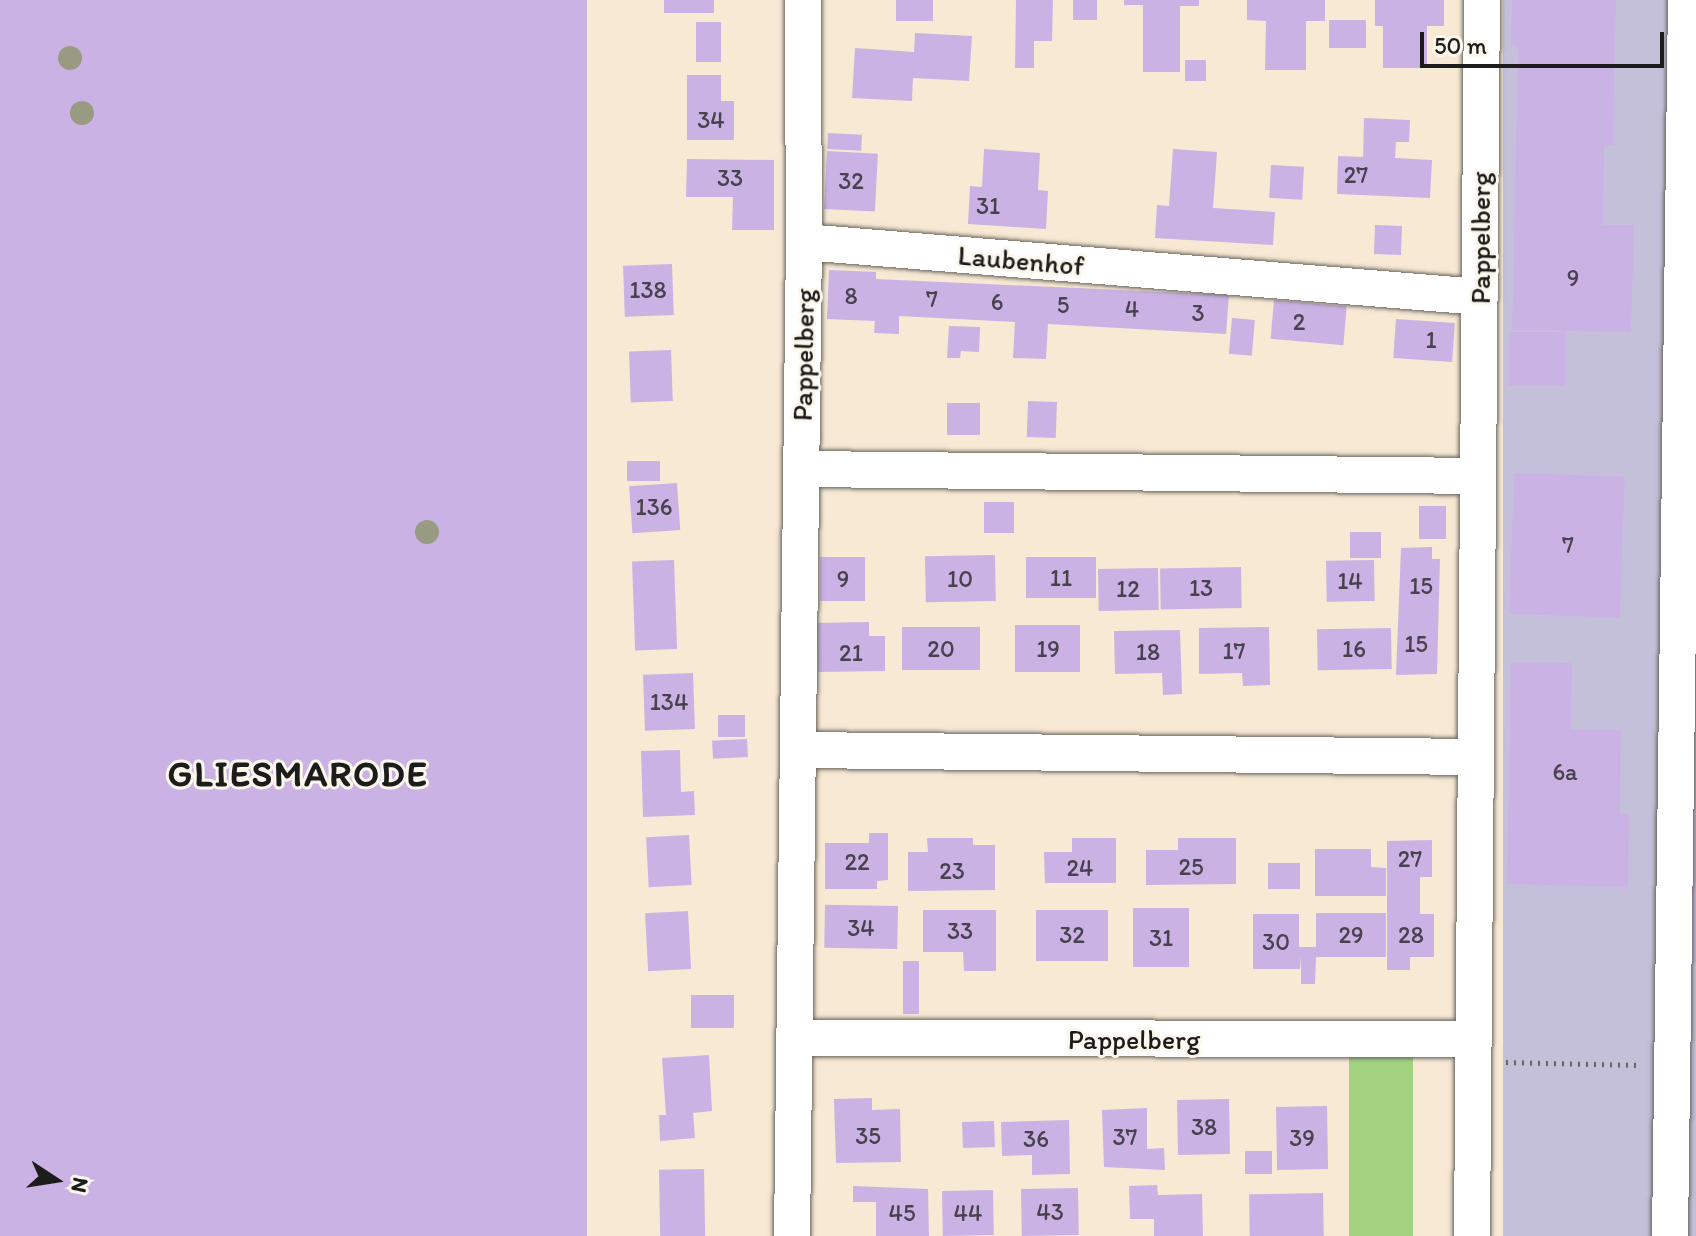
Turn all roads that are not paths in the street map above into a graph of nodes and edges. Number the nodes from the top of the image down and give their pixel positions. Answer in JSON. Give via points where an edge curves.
{"nodes":[{"id":1,"x":803,"y":0,"type":"edge"},
{"id":2,"x":1482,"y":0,"type":"edge"},
{"id":3,"x":1686,"y":0,"type":"edge"},
{"id":4,"x":804,"y":242,"type":"junction"},
{"id":5,"x":1480,"y":297,"type":"junction"},
{"id":6,"x":802,"y":469,"type":"junction"},
{"id":7,"x":1478,"y":476,"type":"junction"},
{"id":8,"x":798,"y":750,"type":"junction"},
{"id":9,"x":1476,"y":757,"type":"junction"},
{"id":10,"x":795,"y":1038,"type":"junction"},
{"id":11,"x":1473,"y":1050,"type":"junction"},
{"id":12,"x":792,"y":1236,"type":"edge"},
{"id":13,"x":1472,"y":1236,"type":"edge"},
{"id":14,"x":1670,"y":1236,"type":"edge"}],
"edges":[{"from":1,"to":4,"type":"street"},
{"from":2,"to":5,"type":"street","name":"Pappelberg"},
{"from":3,"to":14,"type":"street"},
{"from":4,"to":5,"type":"street","name":"Laubenhof"},
{"from":4,"to":6,"type":"street","name":"Pappelberg"},
{"from":5,"to":7,"type":"street","name":"Pappelberg"},
{"from":6,"to":7,"type":"street"},
{"from":6,"to":8,"type":"street","name":"Pappelberg"},
{"from":7,"to":9,"type":"street","name":"Pappelberg"},
{"from":8,"to":9,"type":"street"},
{"from":8,"to":10,"type":"street","name":"Pappelberg"},
{"from":9,"to":11,"type":"street","name":"Pappelberg"},
{"from":10,"to":11,"type":"street","name":"Pappelberg"},
{"from":10,"to":12,"type":"street","name":"Pappelberg"},
{"from":11,"to":13,"type":"street","name":"Pappelberg"}]}
